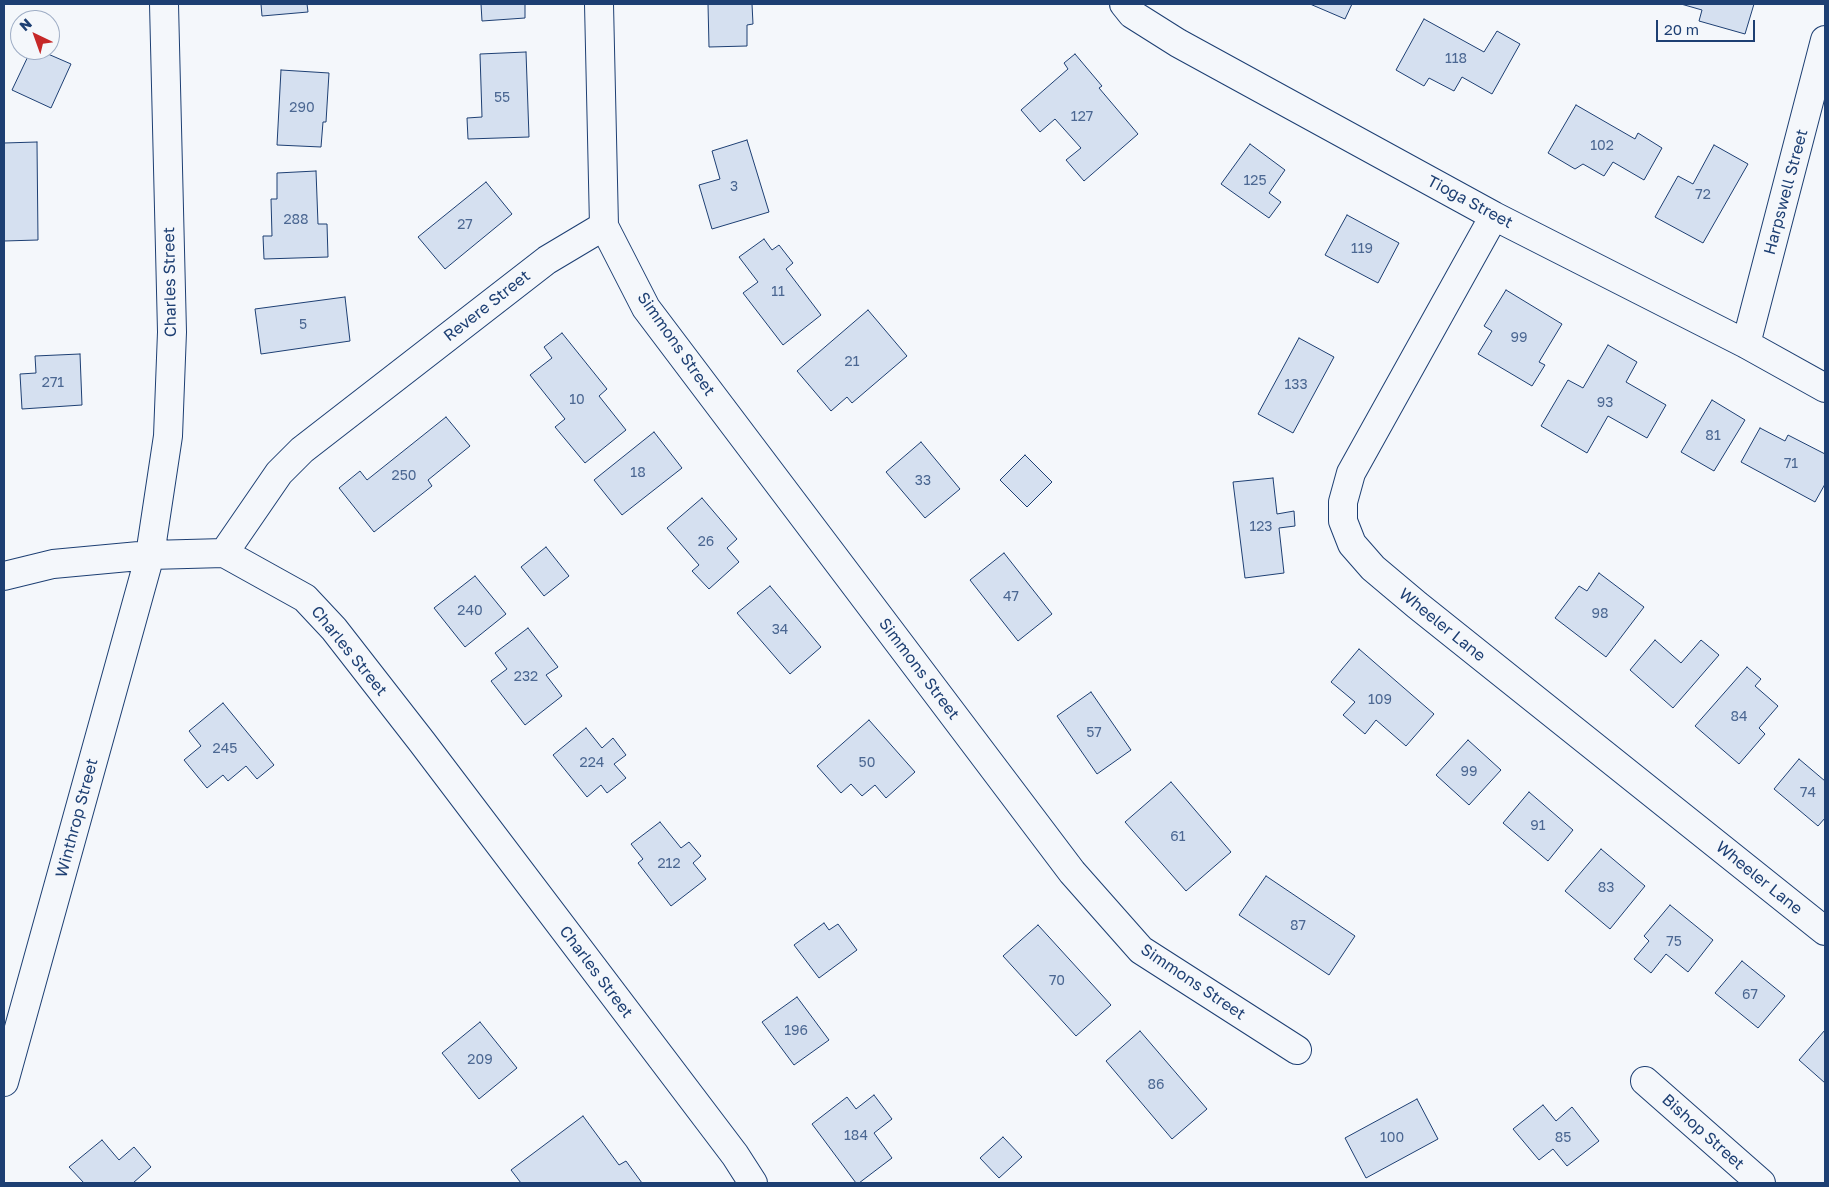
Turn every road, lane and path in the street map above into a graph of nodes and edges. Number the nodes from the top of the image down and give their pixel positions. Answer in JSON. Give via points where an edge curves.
{"nodes":[{"id":1,"x":164,"y":4,"type":"edge"},
{"id":2,"x":599,"y":4,"type":"edge"},
{"id":3,"x":1124,"y":4,"type":"edge"},
{"id":4,"x":1825,"y":40,"type":"edge"},
{"id":5,"x":1494,"y":216,"type":"junction"},
{"id":6,"x":604,"y":226,"type":"junction"},
{"id":7,"x":1746,"y":344,"type":"junction"},
{"id":8,"x":1825,"y":388,"type":"edge"},
{"id":9,"x":224,"y":553,"type":"junction"},
{"id":10,"x":150,"y":555,"type":"junction"},
{"id":11,"x":4,"y":576,"type":"edge"},
{"id":12,"x":1825,"y":931,"type":"edge"},
{"id":13,"x":1297,"y":1050,"type":"dead end"},
{"id":14,"x":4,"y":1078,"type":"edge"},
{"id":15,"x":1645,"y":1081,"type":"dead end"},
{"id":16,"x":753,"y":1183,"type":"edge"},
{"id":17,"x":1761,"y":1183,"type":"edge"}],
"edges":[{"from":1,"to":10,"type":"street","name":"Charles Street","via":[[172,332],[168,436]]},
{"from":2,"to":6,"type":"street"},
{"from":3,"to":5,"type":"street","name":"Tioga Street","via":[[1132,14],[1178,43]]},
{"from":4,"to":7,"type":"street","name":"Harpswell Street"},
{"from":5,"to":7,"type":"street","name":"Tioga Street"},
{"from":5,"to":12,"type":"street","name":"Wheeler Lane","via":[[1351,472],[1343,502],[1343,521],[1352,544],[1373,568],[1417,605]]},
{"from":6,"to":9,"type":"street","name":"Revere Street","via":[[547,260],[302,450],[279,473]]},
{"from":6,"to":13,"type":"street","name":"Simmons Street","via":[[646,308],[1072,872],[1141,950]]},
{"from":7,"to":8,"type":"street","name":"Tioga Street"},
{"from":9,"to":10,"type":"street"},
{"from":9,"to":16,"type":"street","name":"Charles Street","via":[[305,598],[334,629],[729,1147]]},
{"from":10,"to":11,"type":"street","via":[[53,564]]},
{"from":10,"to":14,"type":"street","name":"Winthrop Street"},
{"from":15,"to":17,"type":"street","name":"Bishop Street"}]}
